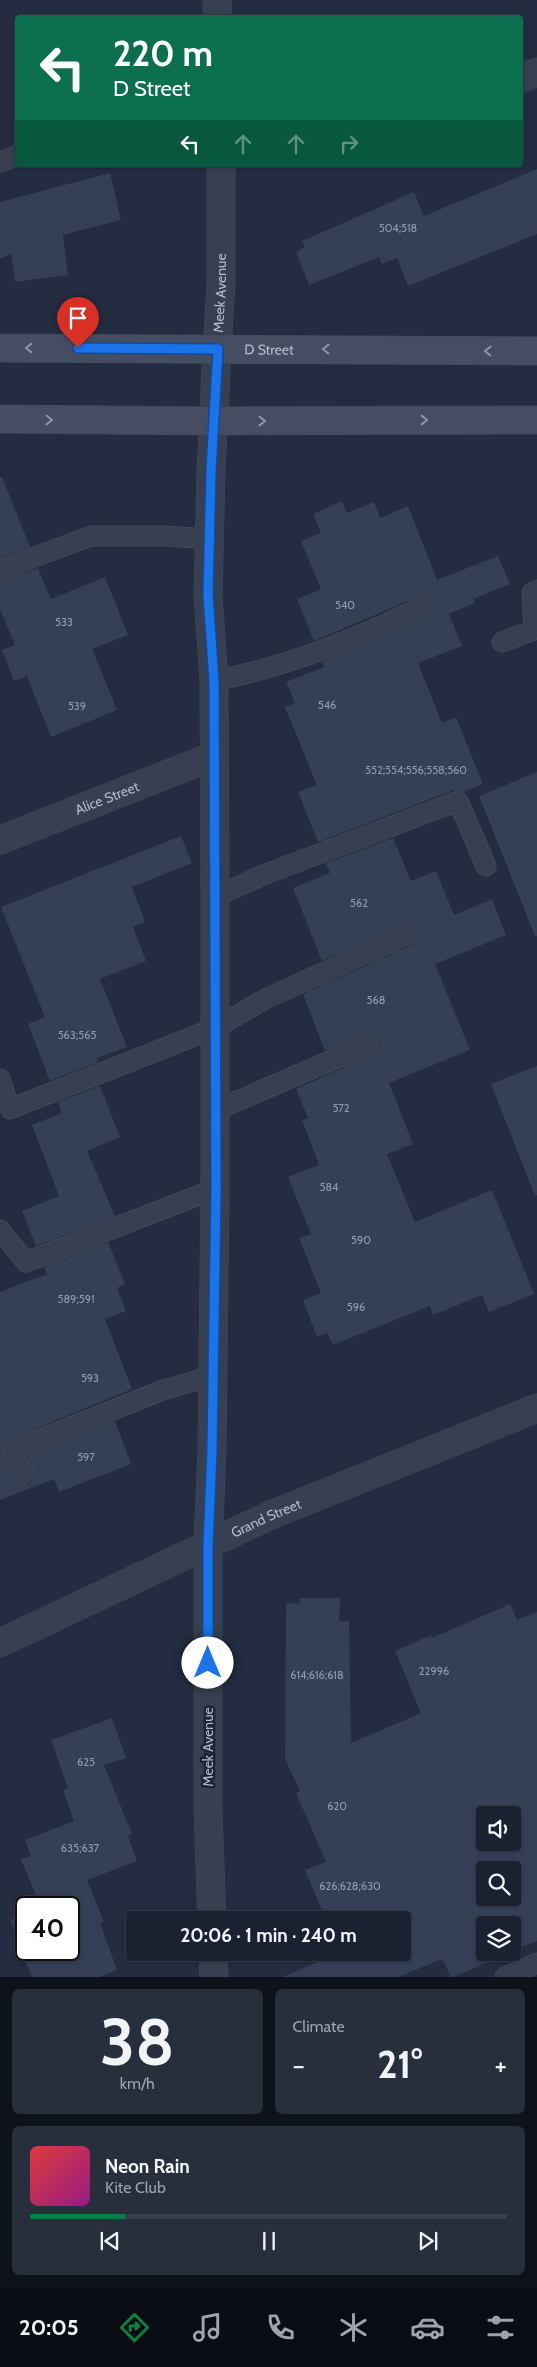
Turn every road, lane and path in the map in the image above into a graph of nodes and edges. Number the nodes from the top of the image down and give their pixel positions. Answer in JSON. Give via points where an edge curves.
{"nodes":[{"id":1,"x":217,"y":0,"type":"edge"},
{"id":2,"x":218,"y":15,"type":"edge"},
{"id":3,"x":537,"y":72,"type":"edge"},
{"id":4,"x":523,"y":78,"type":"edge"},
{"id":5,"x":15,"y":156,"type":"edge"},
{"id":6,"x":0,"y":162,"type":"edge"},
{"id":7,"x":221,"y":167,"type":"edge"},
{"id":8,"x":0,"y":348,"type":"edge"},
{"id":9,"x":218,"y":349,"type":"junction"},
{"id":10,"x":537,"y":351,"type":"edge"},
{"id":11,"x":0,"y":419,"type":"edge"},
{"id":12,"x":537,"y":420,"type":"edge"},
{"id":13,"x":213,"y":421,"type":"junction"},
{"id":14,"x":209,"y":539,"type":"junction"},
{"id":15,"x":0,"y":570,"type":"edge"},
{"id":16,"x":537,"y":590,"type":"edge"},
{"id":17,"x":426,"y":605,"type":"dead end"},
{"id":18,"x":502,"y":642,"type":"dead end"},
{"id":19,"x":214,"y":681,"type":"junction"},
{"id":20,"x":214,"y":756,"type":"junction"},
{"id":21,"x":0,"y":840,"type":"edge"},
{"id":22,"x":486,"y":866,"type":"dead end"},
{"id":23,"x":215,"y":897,"type":"junction"},
{"id":24,"x":409,"y":934,"type":"dead end"},
{"id":25,"x":215,"y":1028,"type":"junction"},
{"id":26,"x":367,"y":1045,"type":"dead end"},
{"id":27,"x":0,"y":1079,"type":"edge"},
{"id":28,"x":214,"y":1111,"type":"junction"},
{"id":29,"x":216,"y":1189,"type":"junction"},
{"id":30,"x":0,"y":1230,"type":"edge"},
{"id":31,"x":213,"y":1376,"type":"junction"},
{"id":32,"x":537,"y":1408,"type":"edge"},
{"id":33,"x":23,"y":1474,"type":"dead end"},
{"id":34,"x":208,"y":1546,"type":"junction"},
{"id":35,"x":0,"y":1644,"type":"edge"},
{"id":36,"x":212,"y":1911,"type":"edge"},
{"id":37,"x":213,"y":1961,"type":"edge"},
{"id":38,"x":537,"y":1964,"type":"edge"},
{"id":39,"x":214,"y":1977,"type":"edge"},
{"id":40,"x":505,"y":1977,"type":"edge"}],
"edges":[{"from":1,"to":2,"type":"street"},
{"from":3,"to":4,"type":"street"},
{"from":5,"to":6,"type":"lane"},
{"from":7,"to":9,"type":"street","name":"Meek Avenue"},
{"from":9,"to":8,"type":"main road","name":"D Street","one_way":true},
{"from":10,"to":9,"type":"main road","name":"D Street","one_way":true},
{"from":9,"to":13,"type":"street","name":"Meek Avenue"},
{"from":11,"to":13,"type":"main road","one_way":true},
{"from":13,"to":12,"type":"main road","one_way":true},
{"from":13,"to":14,"type":"street","name":"Meek Avenue"},
{"from":14,"to":15,"type":"lane","via":[[91,536]]},
{"from":14,"to":19,"type":"street","name":"Meek Avenue","via":[[208,595]]},
{"from":16,"to":18,"type":"lane","via":[[532,592],[534,630]]},
{"from":17,"to":19,"type":"lane","via":[[314,655]]},
{"from":19,"to":20,"type":"street","name":"Meek Avenue"},
{"from":20,"to":21,"type":"street","name":"Alice Street"},
{"from":20,"to":23,"type":"street","name":"Meek Avenue"},
{"from":22,"to":23,"type":"lane","via":[[458,800]]},
{"from":23,"to":25,"type":"street","name":"Meek Avenue"},
{"from":24,"to":25,"type":"lane","via":[[267,998]]},
{"from":25,"to":27,"type":"lane","via":[[10,1109]]},
{"from":25,"to":28,"type":"street","name":"Meek Avenue"},
{"from":26,"to":28,"type":"lane"},
{"from":28,"to":29,"type":"street","name":"Meek Avenue"},
{"from":29,"to":30,"type":"lane","via":[[26,1262]]},
{"from":29,"to":31,"type":"street","name":"Meek Avenue"},
{"from":31,"to":33,"type":"lane","via":[[163,1390],[13,1450]]},
{"from":31,"to":34,"type":"street","name":"Meek Avenue"},
{"from":32,"to":34,"type":"street","name":"Grand Street","via":[[271,1515]]},
{"from":34,"to":35,"type":"street","name":"Grand Street"},
{"from":34,"to":36,"type":"street","name":"Meek Avenue","via":[[208,1810]]},
{"from":37,"to":39,"type":"street"},
{"from":38,"to":40,"type":"lane"}]}
